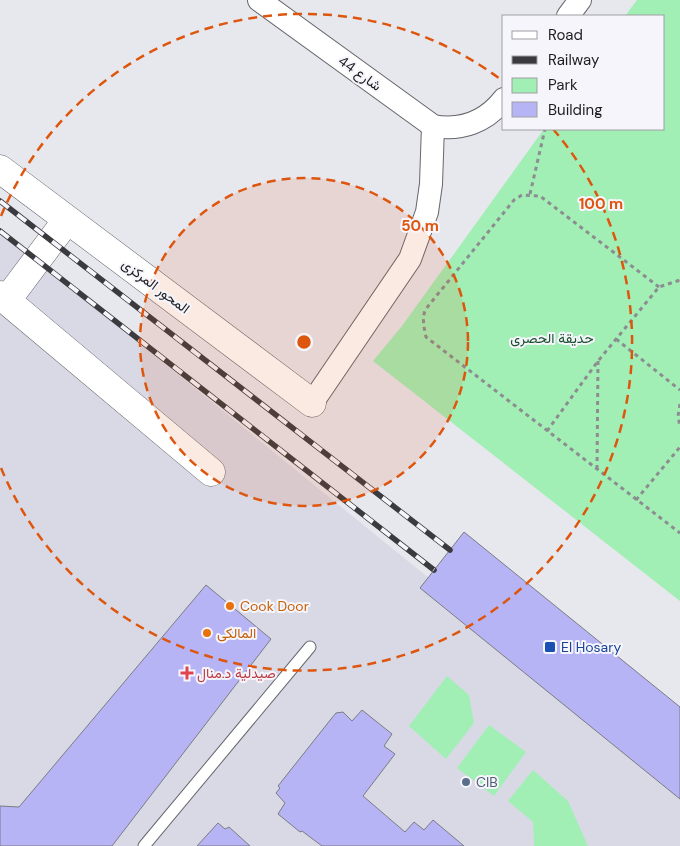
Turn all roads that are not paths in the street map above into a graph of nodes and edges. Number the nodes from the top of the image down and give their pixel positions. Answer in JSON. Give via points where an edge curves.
{"nodes":[{"id":1,"x":259,"y":0,"type":"edge"},
{"id":2,"x":580,"y":0,"type":"edge"},
{"id":3,"x":569,"y":15,"type":"edge"},
{"id":4,"x":502,"y":102,"type":"edge"},
{"id":5,"x":432,"y":126,"type":"junction"},
{"id":6,"x":0,"y":170,"type":"edge"},
{"id":7,"x":67,"y":220,"type":"junction"},
{"id":8,"x":3,"y":297,"type":"edge"},
{"id":9,"x":312,"y":403,"type":"joint"},
{"id":10,"x":211,"y":472,"type":"dead end"},
{"id":11,"x":310,"y":647,"type":"dead end"},
{"id":12,"x":144,"y":846,"type":"edge"}],
"edges":[{"from":1,"to":5,"type":"street","name":"شارع 44"},
{"from":2,"to":3,"type":"street"},
{"from":4,"to":5,"type":"street","via":[[496,109],[467,126],[450,129]]},
{"from":5,"to":9,"type":"street","via":[[427,212],[410,259]]},
{"from":6,"to":7,"type":"main road","name":"المحور المركزى"},
{"from":7,"to":8,"type":"main road"},
{"from":7,"to":9,"type":"main road","name":"المحور المركزى"},
{"from":8,"to":10,"type":"main road"},
{"from":11,"to":12,"type":"lane"}]}
